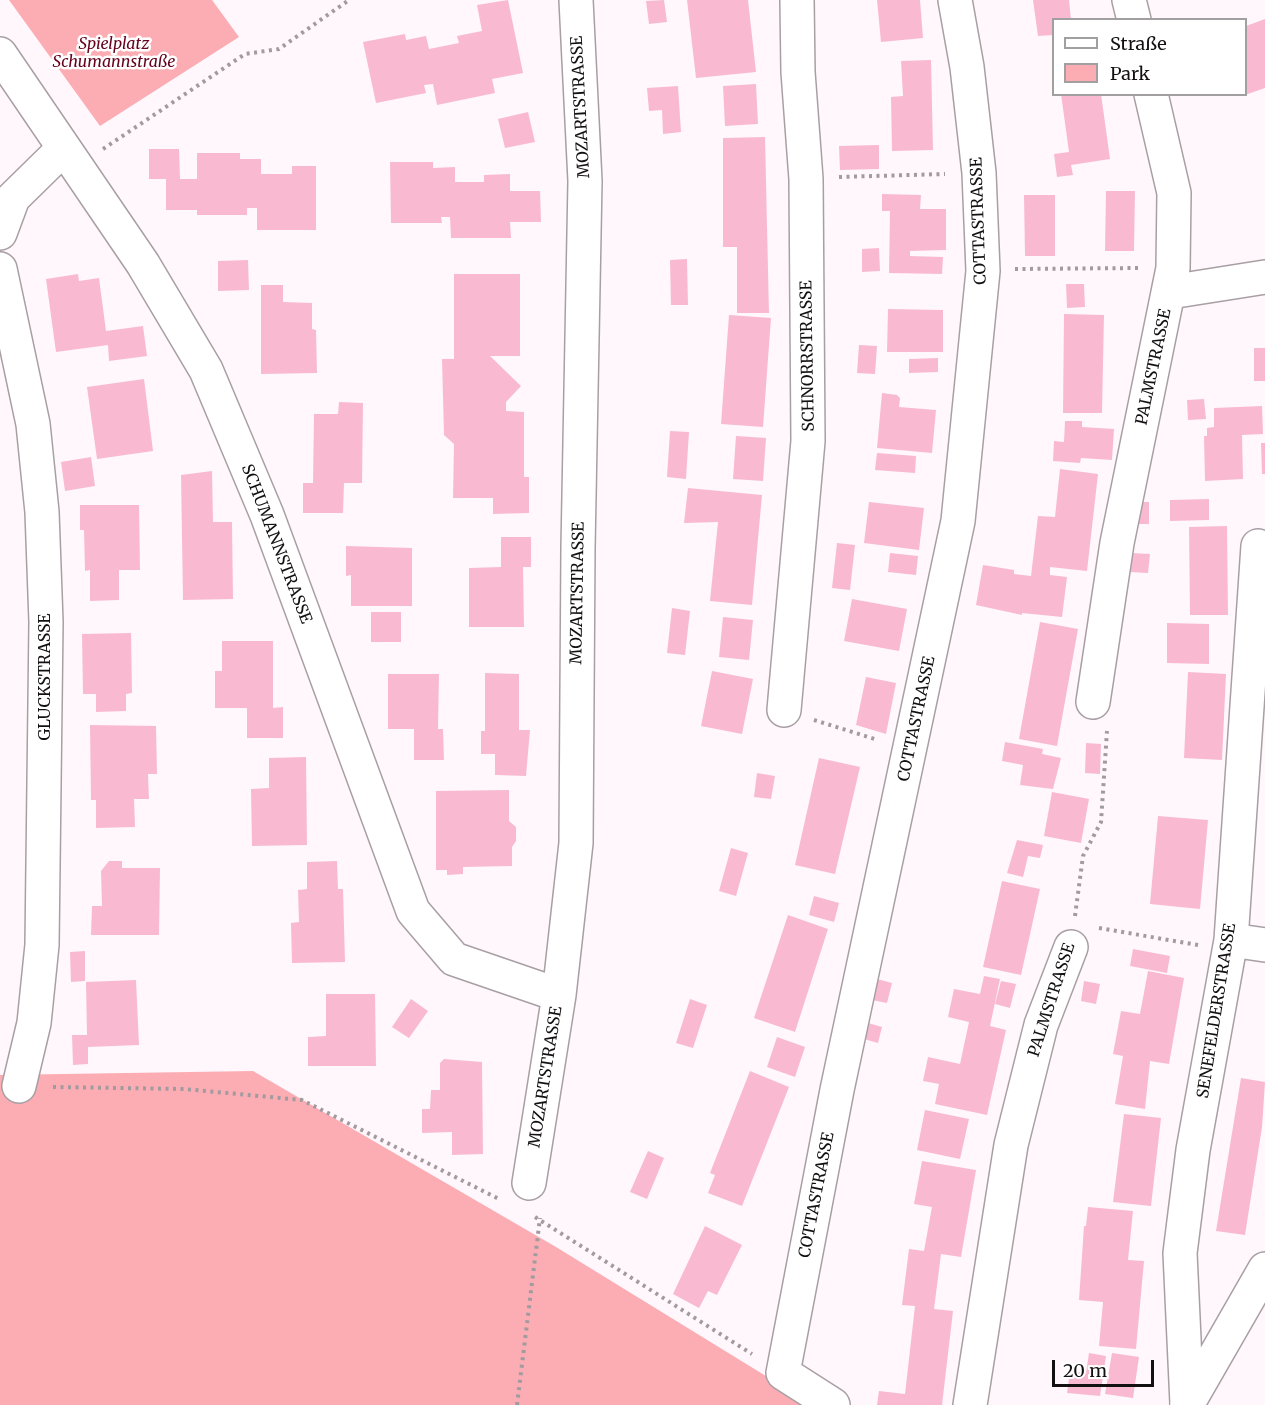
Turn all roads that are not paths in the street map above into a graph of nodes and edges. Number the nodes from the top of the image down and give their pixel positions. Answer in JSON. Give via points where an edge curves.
{"nodes":[{"id":1,"x":576,"y":0,"type":"edge"},
{"id":2,"x":797,"y":0,"type":"edge"},
{"id":3,"x":955,"y":0,"type":"edge"},
{"id":4,"x":1129,"y":0,"type":"edge"},
{"id":5,"x":1134,"y":18,"type":"edge"},
{"id":6,"x":0,"y":54,"type":"edge"},
{"id":7,"x":1151,"y":96,"type":"edge"},
{"id":8,"x":70,"y":157,"type":"junction"},
{"id":9,"x":0,"y":233,"type":"edge"},
{"id":10,"x":0,"y":269,"type":"edge"},
{"id":11,"x":1265,"y":277,"type":"edge"},
{"id":12,"x":1172,"y":280,"type":"junction"},
{"id":13,"x":1258,"y":546,"type":"dead end"},
{"id":14,"x":784,"y":710,"type":"road end"},
{"id":15,"x":1100,"y":715,"type":"road end"},
{"id":16,"x":1230,"y":945,"type":"junction"},
{"id":17,"x":1265,"y":945,"type":"edge"},
{"id":18,"x":1071,"y":946,"type":"road end"},
{"id":19,"x":559,"y":995,"type":"junction"},
{"id":20,"x":19,"y":1086,"type":"road end"},
{"id":21,"x":523,"y":1201,"type":"road end"},
{"id":22,"x":1265,"y":1269,"type":"edge"},
{"id":23,"x":1187,"y":1404,"type":"edge"},
{"id":24,"x":833,"y":1405,"type":"edge"},
{"id":25,"x":970,"y":1405,"type":"edge"}],
"edges":[{"from":1,"to":19,"type":"street","name":"MOZARTSTRASSE","via":[[585,181],[576,843]]},
{"from":2,"to":14,"type":"street","name":"SCHNORRSTRASSE","via":[[806,179],[808,441]]},
{"from":3,"to":24,"type":"street","name":"COTTASTRASSE","via":[[979,173],[983,271],[958,521],[837,1090],[783,1373]]},
{"from":4,"to":5,"type":"street"},
{"from":6,"to":8,"type":"street","name":"SCHUMANNSTRASSE"},
{"from":7,"to":12,"type":"street","name":"PALMSTRASSE","via":[[1174,193]]},
{"from":8,"to":9,"type":"street","via":[[13,198]]},
{"from":8,"to":19,"type":"street","name":"SCHUMANNSTRASSE","via":[[143,264],[206,370],[267,515],[413,911],[454,958]]},
{"from":10,"to":20,"type":"street","name":"GLUCKSTRASSE","via":[[33,424],[42,512],[46,622],[42,945],[34,1023]]},
{"from":11,"to":12,"type":"street"},
{"from":12,"to":15,"type":"street","name":"PALMSTRASSE","via":[[1117,543]]},
{"from":13,"to":16,"type":"street","name":"SENEFELDERSTRASSE"},
{"from":16,"to":17,"type":"street"},
{"from":16,"to":23,"type":"street","name":"SENEFELDERSTRASSE","via":[[1193,1150],[1180,1253]]},
{"from":18,"to":25,"type":"street","name":"PALMSTRASSE","via":[[1041,1025],[1011,1145]]},
{"from":19,"to":21,"type":"street","name":"MOZARTSTRASSE"},
{"from":22,"to":23,"type":"street"}]}
